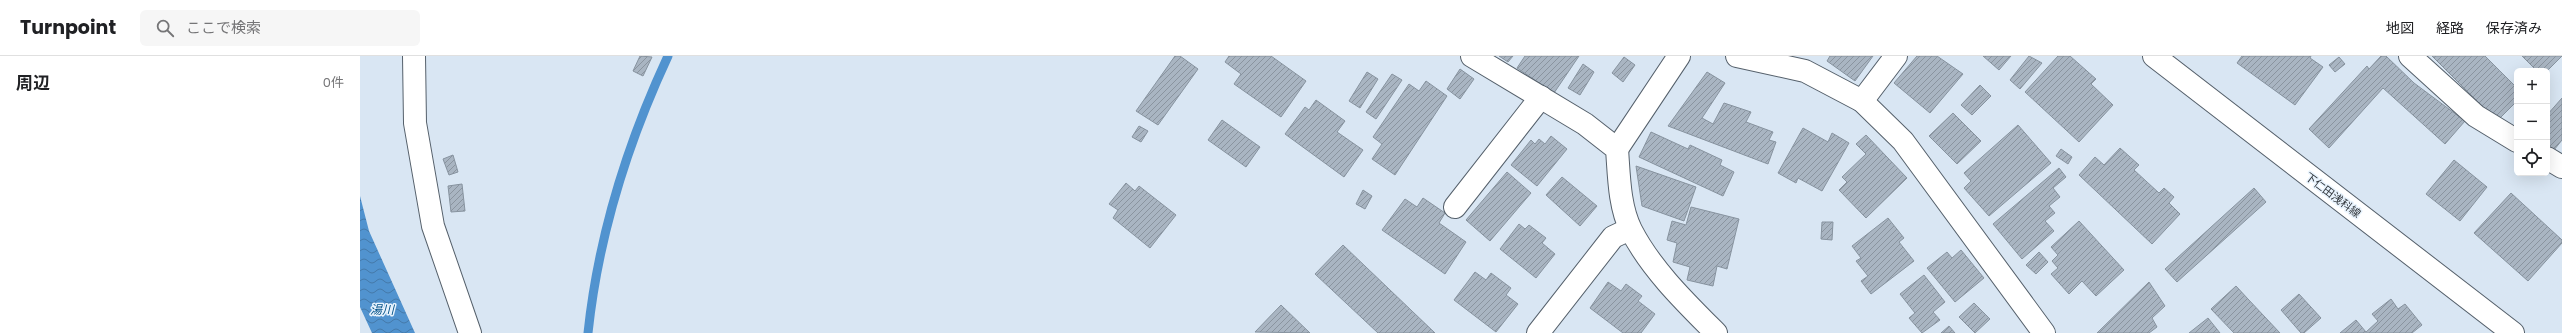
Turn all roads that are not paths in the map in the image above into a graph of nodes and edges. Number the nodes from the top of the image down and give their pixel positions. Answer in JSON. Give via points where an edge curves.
{"nodes":[{"id":1,"x":414,"y":56,"type":"edge"},
{"id":2,"x":1472,"y":56,"type":"edge"},
{"id":3,"x":1679,"y":56,"type":"edge"},
{"id":4,"x":1737,"y":56,"type":"edge"},
{"id":5,"x":1896,"y":56,"type":"edge"},
{"id":6,"x":2154,"y":56,"type":"edge"},
{"id":7,"x":2410,"y":56,"type":"edge"},
{"id":8,"x":1541,"y":97,"type":"junction"},
{"id":9,"x":1862,"y":101,"type":"junction"},
{"id":10,"x":2515,"y":140,"type":"edge"},
{"id":11,"x":1617,"y":149,"type":"junction"},
{"id":12,"x":2550,"y":160,"type":"edge"},
{"id":13,"x":2562,"y":167,"type":"edge"},
{"id":14,"x":1455,"y":207,"type":"dead end"},
{"id":15,"x":1630,"y":229,"type":"junction"},
{"id":16,"x":470,"y":333,"type":"edge"},
{"id":17,"x":1538,"y":333,"type":"edge"},
{"id":18,"x":1716,"y":333,"type":"edge"},
{"id":19,"x":2044,"y":333,"type":"edge"},
{"id":20,"x":2513,"y":333,"type":"edge"}],
"edges":[{"from":1,"to":16,"type":"street","via":[[415,123],[433,226]]},
{"from":2,"to":8,"type":"street"},
{"from":3,"to":11,"type":"street"},
{"from":4,"to":9,"type":"street","via":[[1804,71]]},
{"from":5,"to":9,"type":"street"},
{"from":6,"to":20,"type":"street","name":"下仁田浅科線"},
{"from":7,"to":10,"type":"street","via":[[2476,116]]},
{"from":8,"to":11,"type":"street","via":[[1585,124]]},
{"from":8,"to":14,"type":"street"},
{"from":9,"to":19,"type":"street","via":[[1903,141]]},
{"from":11,"to":15,"type":"street","via":[[1620,194]]},
{"from":12,"to":13,"type":"street"},
{"from":15,"to":17,"type":"street","via":[[1613,236]]},
{"from":15,"to":18,"type":"street","via":[[1658,272]]}]}
